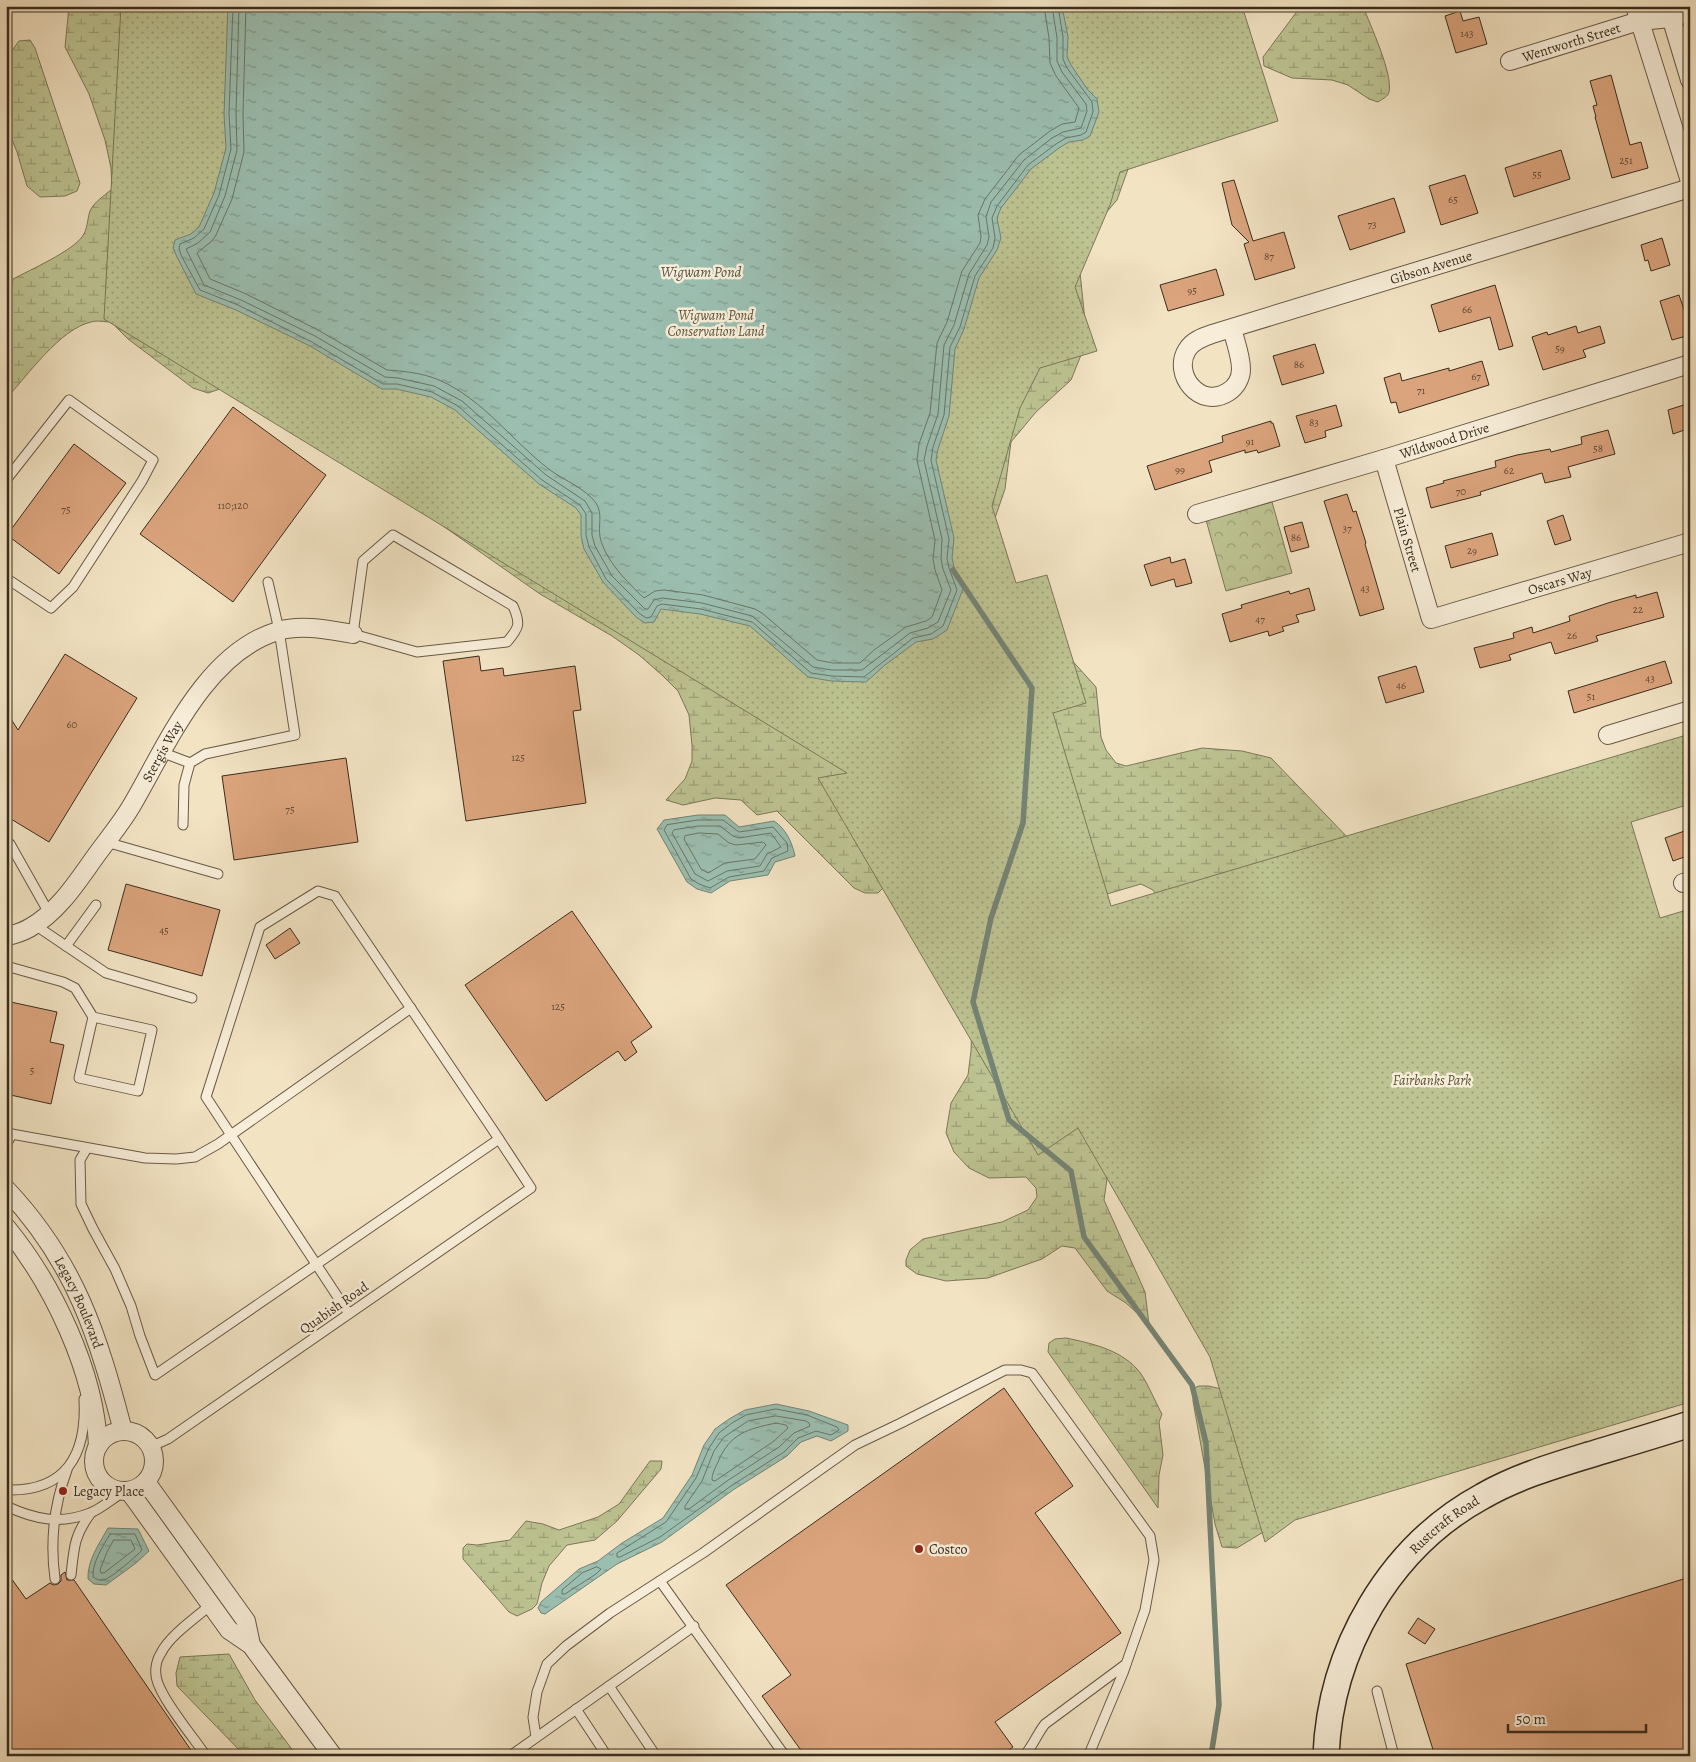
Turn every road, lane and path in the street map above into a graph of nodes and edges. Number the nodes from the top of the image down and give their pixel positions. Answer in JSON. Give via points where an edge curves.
{"nodes":[{"id":1,"x":1669,"y":12,"type":"edge"},
{"id":2,"x":1690,"y":12,"type":"edge"},
{"id":3,"x":1637,"y":14,"type":"edge"},
{"id":4,"x":1510,"y":61,"type":"dead end"},
{"id":5,"x":1690,"y":80,"type":"edge"},
{"id":6,"x":1690,"y":181,"type":"edge"},
{"id":7,"x":1690,"y":188,"type":"edge"},
{"id":8,"x":1232,"y":328,"type":"junction"},
{"id":9,"x":1690,"y":364,"type":"edge"},
{"id":10,"x":1384,"y":459,"type":"junction"},
{"id":11,"x":6,"y":480,"type":"edge"},
{"id":12,"x":1197,"y":514,"type":"dead end"},
{"id":13,"x":1690,"y":542,"type":"edge"},
{"id":14,"x":6,"y":578,"type":"edge"},
{"id":15,"x":268,"y":582,"type":"dead end"},
{"id":16,"x":1431,"y":619,"type":"joint"},
{"id":17,"x":279,"y":630,"type":"junction"},
{"id":18,"x":353,"y":634,"type":"junction"},
{"id":19,"x":1690,"y":710,"type":"edge"},
{"id":20,"x":1608,"y":735,"type":"dead end"},
{"id":21,"x":161,"y":752,"type":"junction"},
{"id":22,"x":190,"y":763,"type":"junction"},
{"id":23,"x":183,"y":825,"type":"dead end"},
{"id":24,"x":6,"y":841,"type":"edge"},
{"id":25,"x":106,"y":842,"type":"junction"},
{"id":26,"x":218,"y":874,"type":"dead end"},
{"id":27,"x":96,"y":905,"type":"dead end"},
{"id":28,"x":50,"y":913,"type":"junction"},
{"id":29,"x":35,"y":925,"type":"junction"},
{"id":30,"x":6,"y":937,"type":"edge"},
{"id":31,"x":66,"y":946,"type":"junction"},
{"id":32,"x":6,"y":966,"type":"edge"},
{"id":33,"x":192,"y":998,"type":"dead end"},
{"id":34,"x":411,"y":1008,"type":"junction"},
{"id":35,"x":92,"y":1017,"type":"junction"},
{"id":36,"x":9,"y":1134,"type":"edge"},
{"id":37,"x":230,"y":1135,"type":"junction"},
{"id":38,"x":499,"y":1139,"type":"junction"},
{"id":39,"x":6,"y":1144,"type":"edge"},
{"id":40,"x":87,"y":1148,"type":"junction"},
{"id":41,"x":6,"y":1189,"type":"edge"},
{"id":42,"x":6,"y":1227,"type":"edge"},
{"id":43,"x":316,"y":1264,"type":"junction"},
{"id":44,"x":349,"y":1314,"type":"junction"},
{"id":45,"x":80,"y":1364,"type":"junction"},
{"id":46,"x":1690,"y":1424,"type":"edge"},
{"id":47,"x":123,"y":1431,"type":"junction"},
{"id":48,"x":98,"y":1446,"type":"junction"},
{"id":49,"x":150,"y":1447,"type":"junction"},
{"id":50,"x":67,"y":1470,"type":"junction"},
{"id":51,"x":146,"y":1482,"type":"junction"},
{"id":52,"x":6,"y":1490,"type":"edge"},
{"id":53,"x":126,"y":1491,"type":"junction"},
{"id":54,"x":6,"y":1506,"type":"edge"},
{"id":55,"x":91,"y":1513,"type":"junction"},
{"id":56,"x":54,"y":1521,"type":"junction"},
{"id":57,"x":71,"y":1575,"type":"dead end"},
{"id":58,"x":55,"y":1579,"type":"dead end"},
{"id":59,"x":660,"y":1581,"type":"junction"},
{"id":60,"x":225,"y":1593,"type":"junction"},
{"id":61,"x":210,"y":1605,"type":"junction"},
{"id":62,"x":694,"y":1626,"type":"junction"},
{"id":63,"x":250,"y":1645,"type":"junction"},
{"id":64,"x":1126,"y":1664,"type":"junction"},
{"id":65,"x":609,"y":1686,"type":"junction"},
{"id":66,"x":1377,"y":1691,"type":"dead end"},
{"id":67,"x":576,"y":1709,"type":"junction"},
{"id":68,"x":536,"y":1737,"type":"junction"},
{"id":69,"x":1090,"y":1752,"type":"dead end"},
{"id":70,"x":206,"y":1756,"type":"edge"},
{"id":71,"x":333,"y":1756,"type":"edge"},
{"id":72,"x":510,"y":1756,"type":"edge"},
{"id":73,"x":607,"y":1756,"type":"edge"},
{"id":74,"x":656,"y":1756,"type":"edge"},
{"id":75,"x":785,"y":1756,"type":"edge"},
{"id":76,"x":1024,"y":1756,"type":"edge"},
{"id":77,"x":1326,"y":1756,"type":"edge"},
{"id":78,"x":1394,"y":1756,"type":"edge"}],
"edges":[{"from":1,"to":2,"type":"street","name":"Wentworth Street"},
{"from":1,"to":3,"type":"street","name":"Wentworth Street"},
{"from":1,"to":5,"type":"street"},
{"from":3,"to":4,"type":"street","name":"Wentworth Street"},
{"from":3,"to":6,"type":"street"},
{"from":7,"to":8,"type":"street","name":"Gibson Avenue"},
{"from":8,"to":8,"type":"street","name":"Gibson Avenue","via":[[1197,341],[1187,350],[1184,373],[1198,393],[1215,397],[1229,392],[1236,384],[1241,372]]},
{"from":9,"to":10,"type":"street","name":"Wildwood Drive"},
{"from":10,"to":12,"type":"street","name":"Wildwood Drive"},
{"from":10,"to":16,"type":"street","name":"Plain Street"},
{"from":11,"to":14,"type":"lane","via":[[69,400],[153,460],[73,587],[51,608]]},
{"from":13,"to":16,"type":"street","name":"Oscars Way"},
{"from":15,"to":17,"type":"lane"},
{"from":17,"to":18,"type":"street","name":"Stergis Way","via":[[303,628]]},
{"from":17,"to":21,"type":"street","name":"Stergis Way","via":[[257,639],[214,675],[194,698]]},
{"from":17,"to":22,"type":"lane","via":[[295,735],[205,754]]},
{"from":18,"to":18,"type":"lane","via":[[363,560],[393,535],[513,606],[519,619],[515,633],[506,642],[417,652]]},
{"from":19,"to":20,"type":"street"},
{"from":21,"to":22,"type":"lane"},
{"from":21,"to":25,"type":"street","name":"Stergis Way","via":[[132,806]]},
{"from":22,"to":23,"type":"lane","via":[[184,785]]},
{"from":24,"to":28,"type":"lane"},
{"from":25,"to":26,"type":"lane"},
{"from":25,"to":28,"type":"street","name":"Stergis Way","via":[[79,881]]},
{"from":27,"to":31,"type":"lane"},
{"from":28,"to":29,"type":"street","name":"Stergis Way"},
{"from":29,"to":30,"type":"street","name":"Stergis Way"},
{"from":29,"to":31,"type":"lane"},
{"from":31,"to":33,"type":"lane","via":[[106,972]]},
{"from":32,"to":35,"type":"lane","via":[[74,988]]},
{"from":34,"to":37,"type":"lane"},
{"from":34,"to":37,"type":"lane","via":[[335,896],[318,891],[260,927],[206,1097]]},
{"from":34,"to":38,"type":"lane"},
{"from":35,"to":35,"type":"lane","via":[[79,1078],[138,1091],[152,1030]]},
{"from":36,"to":39,"type":"lane"},
{"from":36,"to":40,"type":"lane"},
{"from":37,"to":40,"type":"lane","via":[[195,1157],[176,1159],[144,1158]]},
{"from":37,"to":43,"type":"lane"},
{"from":38,"to":43,"type":"lane"},
{"from":38,"to":44,"type":"lane","name":"Quabish Road","via":[[531,1188]]},
{"from":40,"to":43,"type":"lane","via":[[80,1160],[81,1204],[115,1269],[155,1375]]},
{"from":41,"to":47,"type":"street","name":"Legacy Boulevard","via":[[51,1244],[72,1280],[95,1334]]},
{"from":42,"to":45,"type":"street","name":"Legacy Boulevard","via":[[50,1292]]},
{"from":43,"to":44,"type":"lane"},
{"from":44,"to":49,"type":"lane","name":"Quabish Road","via":[[168,1440]]},
{"from":45,"to":48,"type":"street","name":"Legacy Boulevard","via":[[94,1407]]},
{"from":45,"to":50,"type":"lane","via":[[85,1413],[77,1451]]},
{"from":46,"to":77,"type":"main road","name":"Rustcraft Road","via":[[1552,1466],[1514,1481],[1459,1510],[1437,1528],[1378,1592],[1345,1656],[1329,1719]]},
{"from":47,"to":48,"type":"street","via":[[108,1436]]},
{"from":47,"to":49,"type":"street","via":[[139,1436]]},
{"from":48,"to":53,"type":"street","via":[[94,1459],[97,1476],[106,1486]]},
{"from":49,"to":51,"type":"street","via":[[154,1465]]},
{"from":50,"to":52,"type":"lane","via":[[44,1486],[31,1490]]},
{"from":50,"to":56,"type":"lane"},
{"from":51,"to":53,"type":"street"},
{"from":51,"to":60,"type":"street"},
{"from":53,"to":55,"type":"lane"},
{"from":53,"to":61,"type":"street"},
{"from":54,"to":56,"type":"lane","via":[[36,1518]]},
{"from":55,"to":56,"type":"lane"},
{"from":55,"to":57,"type":"lane","via":[[76,1538]]},
{"from":56,"to":58,"type":"lane"},
{"from":59,"to":62,"type":"lane"},
{"from":59,"to":64,"type":"lane","via":[[855,1445],[1005,1370],[1021,1370],[1032,1373],[1150,1536],[1154,1560],[1145,1610]]},
{"from":59,"to":68,"type":"lane","via":[[610,1613],[547,1664],[532,1717]]},
{"from":60,"to":61,"type":"lane"},
{"from":60,"to":63,"type":"street","via":[[246,1621]]},
{"from":61,"to":63,"type":"street","via":[[229,1630]]},
{"from":61,"to":70,"type":"lane","via":[[161,1652],[156,1666],[163,1694]]},
{"from":62,"to":65,"type":"lane"},
{"from":62,"to":75,"type":"lane"},
{"from":63,"to":71,"type":"street"},
{"from":64,"to":69,"type":"lane"},
{"from":64,"to":76,"type":"lane","via":[[1045,1724]]},
{"from":65,"to":67,"type":"lane"},
{"from":65,"to":74,"type":"lane"},
{"from":66,"to":78,"type":"lane"},
{"from":67,"to":68,"type":"lane"},
{"from":67,"to":73,"type":"lane"},
{"from":68,"to":72,"type":"lane"}]}
